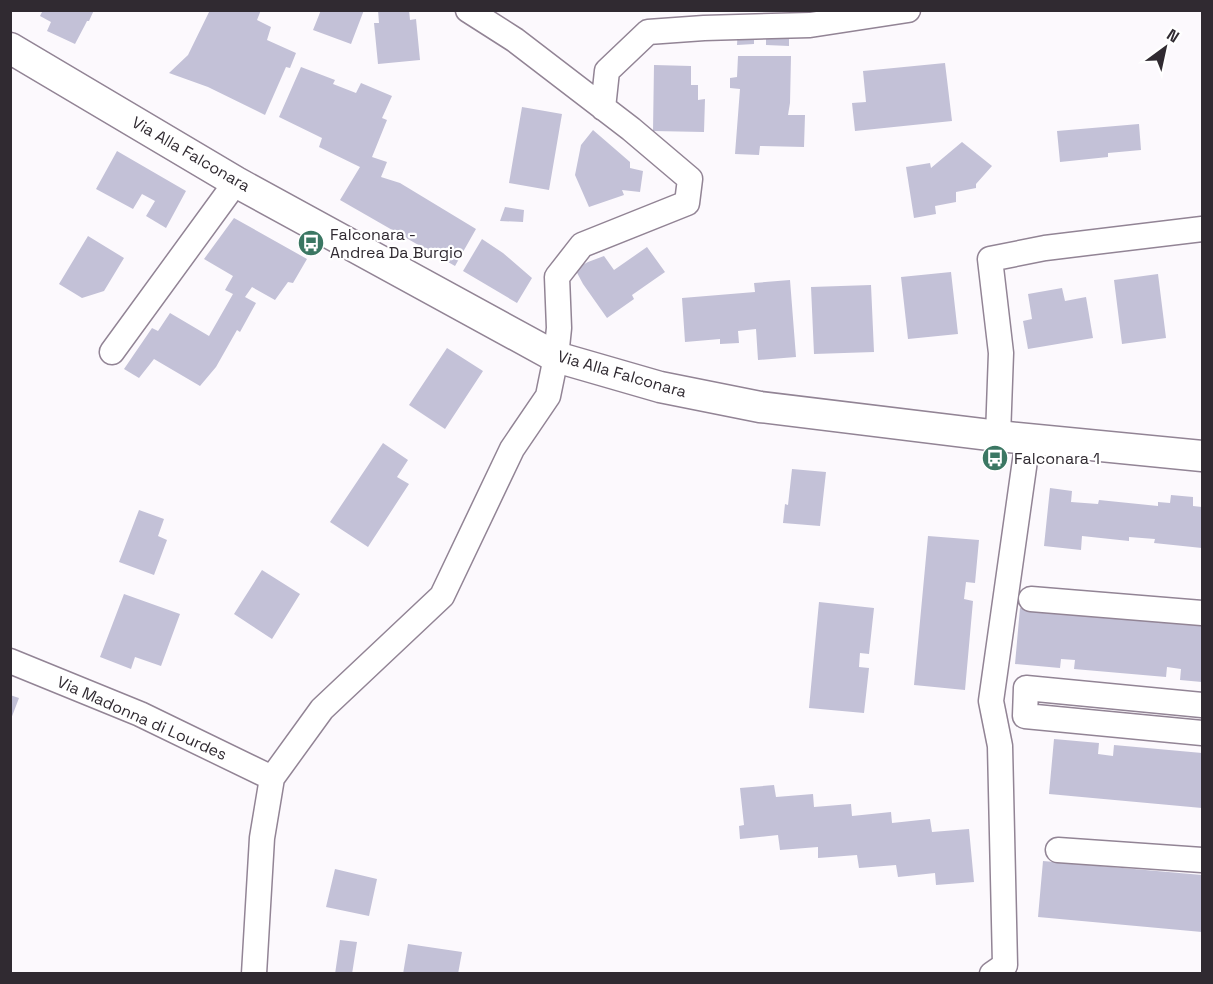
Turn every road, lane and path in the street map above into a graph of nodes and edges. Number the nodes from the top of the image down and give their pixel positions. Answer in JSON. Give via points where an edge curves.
{"nodes":[{"id":1,"x":468,"y":10,"type":"edge"},
{"id":2,"x":908,"y":10,"type":"edge"},
{"id":3,"x":10,"y":48,"type":"edge"},
{"id":4,"x":603,"y":108,"type":"junction"},
{"id":5,"x":236,"y":182,"type":"junction"},
{"id":6,"x":1203,"y":229,"type":"edge"},
{"id":7,"x":112,"y":352,"type":"dead end"},
{"id":8,"x":556,"y":357,"type":"junction"},
{"id":9,"x":998,"y":436,"type":"junction"},
{"id":10,"x":1028,"y":439,"type":"junction"},
{"id":11,"x":1203,"y":456,"type":"edge"},
{"id":12,"x":1031,"y":599,"type":"dead end"},
{"id":13,"x":1203,"y":613,"type":"edge"},
{"id":14,"x":10,"y":661,"type":"edge"},
{"id":15,"x":1203,"y":705,"type":"edge"},
{"id":16,"x":1203,"y":733,"type":"edge"},
{"id":17,"x":272,"y":778,"type":"junction"},
{"id":18,"x":1058,"y":850,"type":"dead end"},
{"id":19,"x":1203,"y":860,"type":"edge"},
{"id":20,"x":254,"y":974,"type":"edge"},
{"id":21,"x":992,"y":974,"type":"edge"}],
"edges":[{"from":1,"to":4,"type":"street","via":[[515,40]]},
{"from":2,"to":4,"type":"street","via":[[810,25],[648,32],[607,71]]},
{"from":3,"to":5,"type":"street","name":"Via Alla Falconara"},
{"from":4,"to":8,"type":"street","via":[[690,179],[687,203],[582,245],[557,277]]},
{"from":5,"to":7,"type":"street"},
{"from":5,"to":8,"type":"street","name":"Via Alla Falconara"},
{"from":6,"to":9,"type":"street","via":[[1046,248],[990,259],[1001,353]]},
{"from":8,"to":9,"type":"street","name":"Via Alla Falconara","via":[[660,387],[760,407]]},
{"from":8,"to":17,"type":"street","via":[[548,396],[512,449],[442,596],[322,709]]},
{"from":9,"to":10,"type":"street","name":"Via Alla Falconara"},
{"from":10,"to":11,"type":"street","name":"Via Alla Falconara"},
{"from":10,"to":21,"type":"street","via":[[991,701],[1000,746],[1005,965]]},
{"from":12,"to":13,"type":"street"},
{"from":14,"to":17,"type":"street","name":"Via Madonna di Lourdes","via":[[140,714]]},
{"from":15,"to":16,"type":"street","via":[[1026,688],[1025,716]]},
{"from":17,"to":20,"type":"street","via":[[262,838]]},
{"from":18,"to":19,"type":"street"}]}
